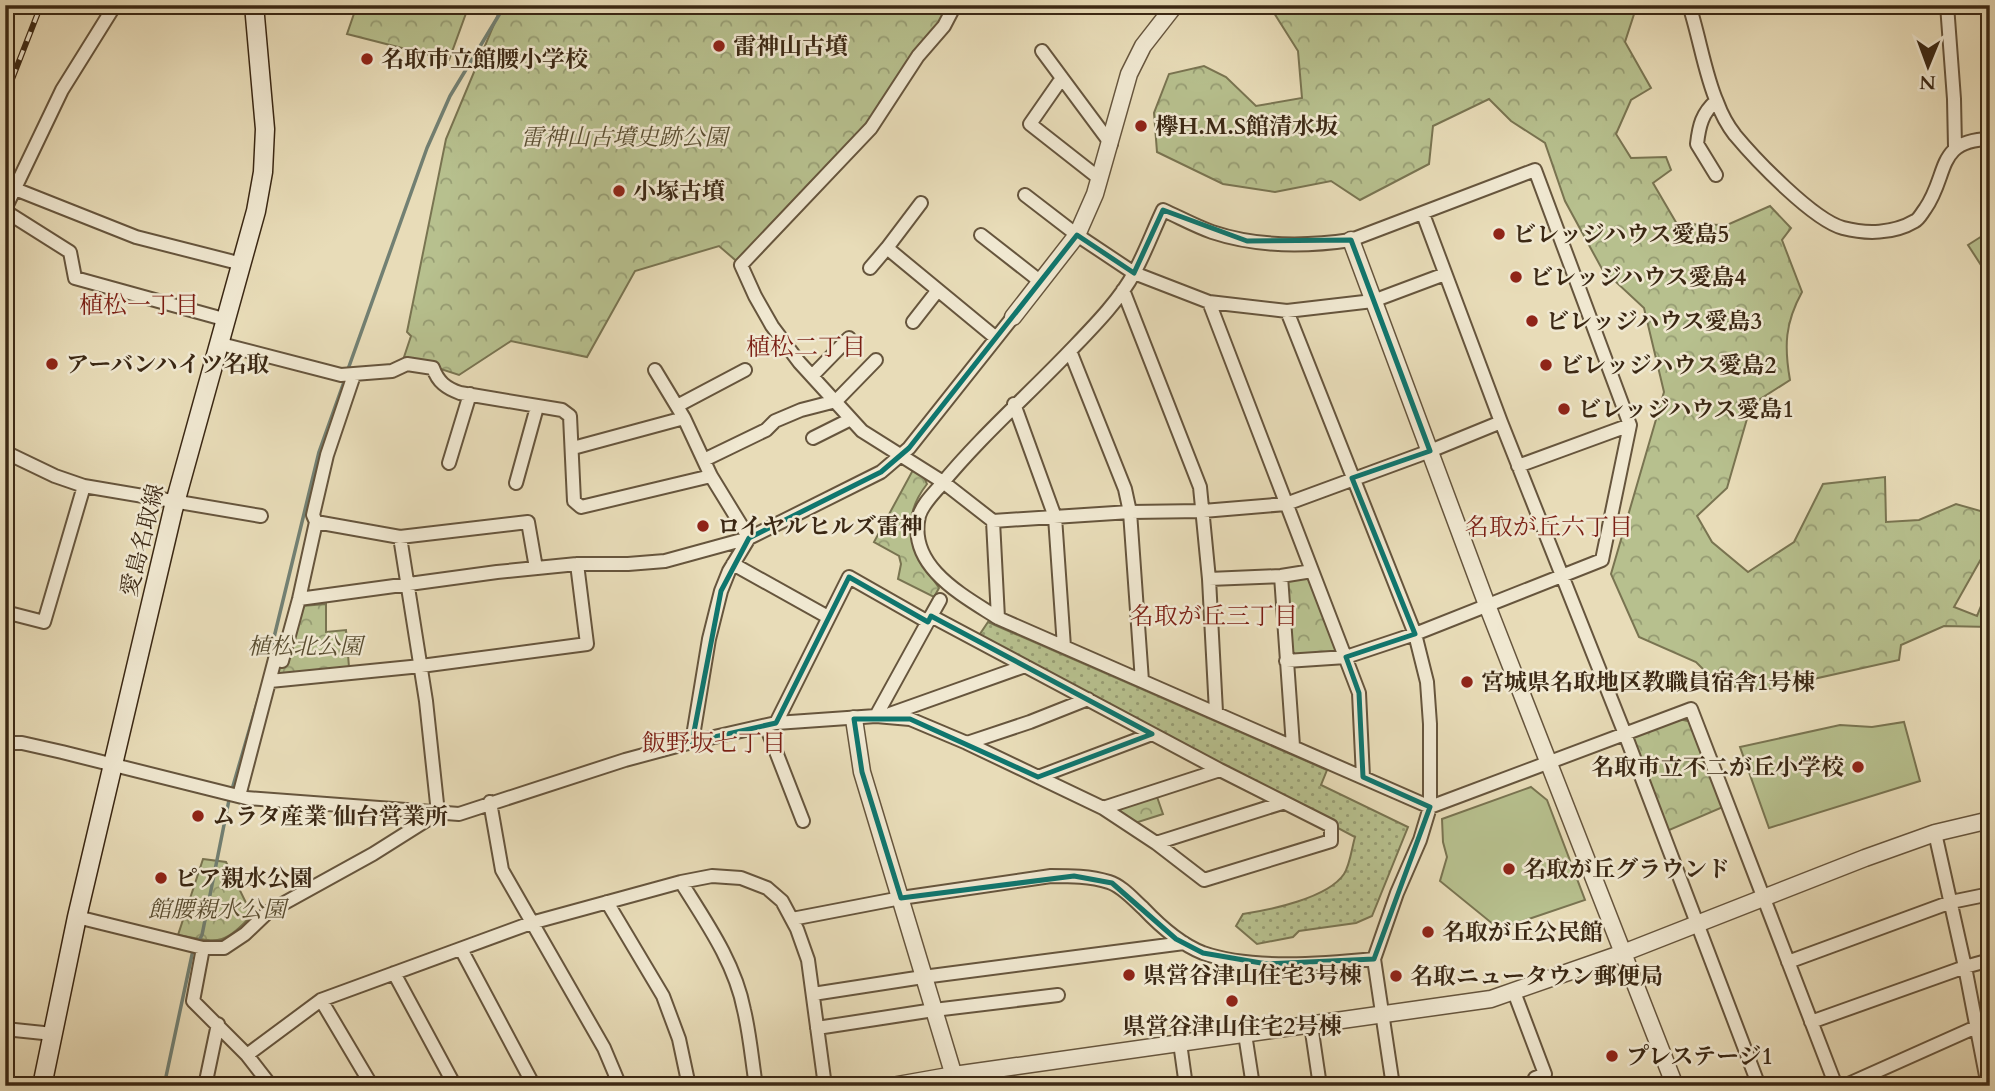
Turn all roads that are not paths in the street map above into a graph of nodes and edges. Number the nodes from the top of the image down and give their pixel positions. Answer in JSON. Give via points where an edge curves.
{"nodes":[{"id":1,"x":114,"y":5,"type":"edge"},
{"id":2,"x":254,"y":5,"type":"edge"},
{"id":3,"x":955,"y":5,"type":"edge"},
{"id":4,"x":1175,"y":5,"type":"edge"},
{"id":5,"x":1689,"y":5,"type":"edge"},
{"id":6,"x":1947,"y":5,"type":"edge"},
{"id":7,"x":1042,"y":51,"type":"dead end"},
{"id":8,"x":1062,"y":78,"type":"junction"},
{"id":9,"x":1716,"y":101,"type":"junction"},
{"id":10,"x":1990,"y":139,"type":"edge"},
{"id":11,"x":1111,"y":144,"type":"junction"},
{"id":12,"x":1955,"y":148,"type":"junction"},
{"id":13,"x":1716,"y":175,"type":"dead end"},
{"id":14,"x":1100,"y":179,"type":"junction"},
{"id":15,"x":15,"y":189,"type":"junction"},
{"id":16,"x":1025,"y":195,"type":"dead end"},
{"id":17,"x":921,"y":203,"type":"dead end"},
{"id":18,"x":5,"y":210,"type":"edge"},
{"id":19,"x":1423,"y":214,"type":"junction"},
{"id":20,"x":1077,"y":235,"type":"junction"},
{"id":21,"x":981,"y":236,"type":"dead end"},
{"id":22,"x":1351,"y":240,"type":"junction"},
{"id":23,"x":887,"y":248,"type":"junction"},
{"id":24,"x":242,"y":264,"type":"junction"},
{"id":25,"x":870,"y":268,"type":"dead end"},
{"id":26,"x":1134,"y":274,"type":"junction"},
{"id":27,"x":1445,"y":274,"type":"junction"},
{"id":28,"x":1041,"y":282,"type":"junction"},
{"id":29,"x":938,"y":290,"type":"junction"},
{"id":30,"x":1123,"y":290,"type":"junction"},
{"id":31,"x":1209,"y":302,"type":"junction"},
{"id":32,"x":1373,"y":302,"type":"junction"},
{"id":33,"x":1287,"y":312,"type":"junction"},
{"id":34,"x":1013,"y":317,"type":"joint"},
{"id":35,"x":227,"y":320,"type":"junction"},
{"id":36,"x":913,"y":322,"type":"dead end"},
{"id":37,"x":849,"y":338,"type":"dead end"},
{"id":38,"x":996,"y":338,"type":"junction"},
{"id":39,"x":221,"y":344,"type":"junction"},
{"id":40,"x":1070,"y":351,"type":"junction"},
{"id":41,"x":876,"y":360,"type":"dead end"},
{"id":42,"x":655,"y":370,"type":"dead end"},
{"id":43,"x":744,"y":370,"type":"dead end"},
{"id":44,"x":348,"y":375,"type":"junction"},
{"id":45,"x":812,"y":376,"type":"junction"},
{"id":46,"x":470,"y":394,"type":"junction"},
{"id":47,"x":836,"y":401,"type":"junction"},
{"id":48,"x":1014,"y":404,"type":"junction"},
{"id":49,"x":677,"y":406,"type":"junction"},
{"id":50,"x":537,"y":407,"type":"junction"},
{"id":51,"x":684,"y":418,"type":"junction"},
{"id":52,"x":851,"y":419,"type":"junction"},
{"id":53,"x":1501,"y":422,"type":"junction"},
{"id":54,"x":1630,"y":425,"type":"junction"},
{"id":55,"x":813,"y":438,"type":"dead end"},
{"id":56,"x":573,"y":448,"type":"junction"},
{"id":57,"x":1430,"y":451,"type":"junction"},
{"id":58,"x":5,"y":452,"type":"edge"},
{"id":59,"x":901,"y":455,"type":"junction"},
{"id":60,"x":704,"y":460,"type":"junction"},
{"id":61,"x":449,"y":463,"type":"dead end"},
{"id":62,"x":1518,"y":466,"type":"junction"},
{"id":63,"x":711,"y":476,"type":"junction"},
{"id":64,"x":1352,"y":478,"type":"junction"},
{"id":65,"x":943,"y":482,"type":"junction"},
{"id":66,"x":516,"y":484,"type":"dead end"},
{"id":67,"x":84,"y":486,"type":"junction"},
{"id":68,"x":176,"y":500,"type":"junction"},
{"id":69,"x":1286,"y":503,"type":"junction"},
{"id":70,"x":1203,"y":511,"type":"junction"},
{"id":71,"x":1130,"y":512,"type":"junction"},
{"id":72,"x":261,"y":516,"type":"dead end"},
{"id":73,"x":1055,"y":517,"type":"junction"},
{"id":74,"x":992,"y":521,"type":"junction"},
{"id":75,"x":316,"y":522,"type":"junction"},
{"id":76,"x":400,"y":537,"type":"junction"},
{"id":77,"x":749,"y":538,"type":"junction"},
{"id":78,"x":578,"y":564,"type":"junction"},
{"id":79,"x":733,"y":564,"type":"junction"},
{"id":80,"x":536,"y":568,"type":"junction"},
{"id":81,"x":1312,"y":571,"type":"junction"},
{"id":82,"x":1560,"y":575,"type":"junction"},
{"id":83,"x":1282,"y":576,"type":"junction"},
{"id":84,"x":1209,"y":579,"type":"junction"},
{"id":85,"x":408,"y":586,"type":"junction"},
{"id":86,"x":299,"y":599,"type":"junction"},
{"id":87,"x":940,"y":600,"type":"dead end"},
{"id":88,"x":1487,"y":605,"type":"junction"},
{"id":89,"x":5,"y":612,"type":"edge"},
{"id":90,"x":828,"y":617,"type":"junction"},
{"id":91,"x":998,"y":618,"type":"junction"},
{"id":92,"x":930,"y":619,"type":"junction"},
{"id":93,"x":1415,"y":634,"type":"junction"},
{"id":94,"x":1064,"y":648,"type":"junction"},
{"id":95,"x":1346,"y":657,"type":"junction"},
{"id":96,"x":1286,"y":662,"type":"junction"},
{"id":97,"x":421,"y":666,"type":"junction"},
{"id":98,"x":1025,"y":666,"type":"junction"},
{"id":99,"x":270,"y":681,"type":"junction"},
{"id":100,"x":1142,"y":681,"type":"junction"},
{"id":101,"x":1088,"y":699,"type":"junction"},
{"id":102,"x":1216,"y":712,"type":"junction"},
{"id":103,"x":880,"y":716,"type":"junction"},
{"id":104,"x":854,"y":719,"type":"junction"},
{"id":105,"x":771,"y":724,"type":"junction"},
{"id":106,"x":1153,"y":734,"type":"junction"},
{"id":107,"x":1625,"y":734,"type":"junction"},
{"id":108,"x":692,"y":742,"type":"junction"},
{"id":109,"x":5,"y":743,"type":"edge"},
{"id":110,"x":967,"y":743,"type":"junction"},
{"id":111,"x":1293,"y":746,"type":"junction"},
{"id":112,"x":1549,"y":761,"type":"junction"},
{"id":113,"x":115,"y":764,"type":"junction"},
{"id":114,"x":1220,"y":770,"type":"junction"},
{"id":115,"x":1038,"y":777,"type":"junction"},
{"id":116,"x":1363,"y":777,"type":"junction"},
{"id":117,"x":239,"y":796,"type":"junction"},
{"id":118,"x":490,"y":802,"type":"junction"},
{"id":119,"x":1282,"y":803,"type":"junction"},
{"id":120,"x":1430,"y":807,"type":"junction"},
{"id":121,"x":1103,"y":808,"type":"junction"},
{"id":122,"x":438,"y":813,"type":"junction"},
{"id":123,"x":1990,"y":820,"type":"edge"},
{"id":124,"x":803,"y":821,"type":"dead end"},
{"id":125,"x":1936,"y":833,"type":"junction"},
{"id":126,"x":1156,"y":844,"type":"junction"},
{"id":127,"x":681,"y":882,"type":"junction"},
{"id":128,"x":1990,"y":894,"type":"edge"},
{"id":129,"x":1763,"y":897,"type":"junction"},
{"id":130,"x":901,"y":898,"type":"junction"},
{"id":131,"x":607,"y":902,"type":"junction"},
{"id":132,"x":1951,"y":902,"type":"junction"},
{"id":133,"x":77,"y":917,"type":"junction"},
{"id":134,"x":792,"y":919,"type":"junction"},
{"id":135,"x":531,"y":923,"type":"junction"},
{"id":136,"x":1698,"y":923,"type":"junction"},
{"id":137,"x":1184,"y":943,"type":"junction"},
{"id":138,"x":203,"y":948,"type":"junction"},
{"id":139,"x":460,"y":949,"type":"junction"},
{"id":140,"x":1623,"y":953,"type":"junction"},
{"id":141,"x":1374,"y":959,"type":"junction"},
{"id":142,"x":1990,"y":960,"type":"edge"},
{"id":143,"x":1788,"y":962,"type":"junction"},
{"id":144,"x":1965,"y":967,"type":"junction"},
{"id":145,"x":394,"y":973,"type":"junction"},
{"id":146,"x":923,"y":977,"type":"junction"},
{"id":147,"x":1514,"y":992,"type":"junction"},
{"id":148,"x":813,"y":994,"type":"junction"},
{"id":149,"x":1058,"y":995,"type":"dead end"},
{"id":150,"x":321,"y":1000,"type":"junction"},
{"id":151,"x":934,"y":1010,"type":"junction"},
{"id":152,"x":1382,"y":1014,"type":"junction"},
{"id":153,"x":1811,"y":1022,"type":"junction"},
{"id":154,"x":218,"y":1024,"type":"junction"},
{"id":155,"x":1311,"y":1025,"type":"junction"},
{"id":156,"x":1983,"y":1026,"type":"edge"},
{"id":157,"x":817,"y":1028,"type":"junction"},
{"id":158,"x":5,"y":1029,"type":"edge"},
{"id":159,"x":52,"y":1034,"type":"junction"},
{"id":160,"x":1245,"y":1034,"type":"junction"},
{"id":161,"x":1180,"y":1043,"type":"junction"},
{"id":162,"x":247,"y":1055,"type":"junction"},
{"id":163,"x":1535,"y":1078,"type":"dead end"},
{"id":164,"x":956,"y":1080,"type":"edge"},
{"id":165,"x":42,"y":1086,"type":"edge"},
{"id":166,"x":205,"y":1086,"type":"edge"},
{"id":167,"x":271,"y":1086,"type":"edge"},
{"id":168,"x":372,"y":1086,"type":"edge"},
{"id":169,"x":455,"y":1086,"type":"edge"},
{"id":170,"x":534,"y":1086,"type":"edge"},
{"id":171,"x":620,"y":1086,"type":"edge"},
{"id":172,"x":689,"y":1086,"type":"edge"},
{"id":173,"x":756,"y":1086,"type":"edge"},
{"id":174,"x":825,"y":1086,"type":"edge"},
{"id":175,"x":892,"y":1086,"type":"edge"},
{"id":176,"x":1186,"y":1086,"type":"edge"},
{"id":177,"x":1253,"y":1086,"type":"edge"},
{"id":178,"x":1320,"y":1086,"type":"edge"},
{"id":179,"x":1393,"y":1086,"type":"edge"},
{"id":180,"x":1675,"y":1086,"type":"edge"},
{"id":181,"x":1759,"y":1086,"type":"edge"},
{"id":182,"x":1836,"y":1086,"type":"edge"},
{"id":183,"x":1844,"y":1086,"type":"edge"},
{"id":184,"x":1988,"y":1086,"type":"edge"}],
"edges":[{"from":1,"to":15,"type":"street","via":[[62,90]]},
{"from":2,"to":24,"type":"main road","name":"愛島名取線","via":[[265,140],[263,172]]},
{"from":3,"to":45,"type":"street","via":[[871,128],[741,265],[772,326]]},
{"from":4,"to":11,"type":"street","via":[[1143,46],[1129,74]]},
{"from":5,"to":9,"type":"street"},
{"from":6,"to":12,"type":"street"},
{"from":7,"to":8,"type":"street"},
{"from":8,"to":11,"type":"street"},
{"from":8,"to":14,"type":"street","via":[[1030,124]]},
{"from":9,"to":12,"type":"street","via":[[1733,133],[1813,212],[1840,227],[1891,230],[1917,220]]},
{"from":9,"to":13,"type":"street","via":[[1706,110],[1697,144]]},
{"from":10,"to":12,"type":"street","via":[[1970,139]]},
{"from":11,"to":14,"type":"street"},
{"from":14,"to":20,"type":"street"},
{"from":15,"to":18,"type":"street"},
{"from":15,"to":24,"type":"street","via":[[136,237]]},
{"from":16,"to":20,"type":"street"},
{"from":17,"to":23,"type":"street"},
{"from":18,"to":35,"type":"street","via":[[70,252],[75,278]]},
{"from":19,"to":22,"type":"street"},
{"from":19,"to":27,"type":"street"},
{"from":19,"to":54,"type":"street","via":[[1535,170]]},
{"from":20,"to":26,"type":"street"},
{"from":20,"to":28,"type":"street"},
{"from":21,"to":28,"type":"street"},
{"from":22,"to":26,"type":"street","via":[[1307,245],[1247,241],[1211,232],[1163,210]]},
{"from":22,"to":32,"type":"street"},
{"from":23,"to":25,"type":"street"},
{"from":23,"to":29,"type":"street"},
{"from":24,"to":35,"type":"main road","name":"愛島名取線"},
{"from":26,"to":30,"type":"street"},
{"from":26,"to":31,"type":"street"},
{"from":27,"to":32,"type":"street"},
{"from":27,"to":53,"type":"street"},
{"from":28,"to":34,"type":"street"},
{"from":29,"to":36,"type":"street"},
{"from":29,"to":38,"type":"street"},
{"from":30,"to":40,"type":"street"},
{"from":30,"to":70,"type":"street","via":[[1200,487]]},
{"from":31,"to":33,"type":"street"},
{"from":31,"to":69,"type":"street"},
{"from":32,"to":33,"type":"street"},
{"from":32,"to":57,"type":"street"},
{"from":33,"to":64,"type":"street"},
{"from":34,"to":38,"type":"street"},
{"from":35,"to":39,"type":"main road","name":"愛島名取線"},
{"from":37,"to":45,"type":"street"},
{"from":38,"to":59,"type":"street"},
{"from":39,"to":44,"type":"street"},
{"from":39,"to":68,"type":"main road","name":"愛島名取線"},
{"from":40,"to":48,"type":"street"},
{"from":40,"to":71,"type":"street"},
{"from":41,"to":47,"type":"street"},
{"from":42,"to":49,"type":"street"},
{"from":43,"to":49,"type":"street"},
{"from":44,"to":46,"type":"street","via":[[392,371],[407,364],[433,368],[449,389]]},
{"from":44,"to":75,"type":"street","via":[[313,515]]},
{"from":45,"to":47,"type":"street"},
{"from":46,"to":50,"type":"street"},
{"from":46,"to":61,"type":"street"},
{"from":47,"to":52,"type":"street"},
{"from":47,"to":60,"type":"street","via":[[775,421],[766,430]]},
{"from":48,"to":65,"type":"street"},
{"from":48,"to":73,"type":"street"},
{"from":49,"to":51,"type":"street"},
{"from":50,"to":56,"type":"street","via":[[562,410],[570,416]]},
{"from":50,"to":66,"type":"street"},
{"from":51,"to":56,"type":"street"},
{"from":51,"to":60,"type":"street"},
{"from":52,"to":55,"type":"street"},
{"from":52,"to":59,"type":"street"},
{"from":53,"to":57,"type":"street"},
{"from":53,"to":62,"type":"street"},
{"from":54,"to":62,"type":"street"},
{"from":54,"to":82,"type":"street","via":[[1602,560]]},
{"from":56,"to":63,"type":"street","via":[[574,501],[581,508]]},
{"from":57,"to":64,"type":"street"},
{"from":57,"to":88,"type":"street"},
{"from":58,"to":67,"type":"street"},
{"from":59,"to":65,"type":"street"},
{"from":59,"to":77,"type":"street","via":[[881,472]]},
{"from":60,"to":63,"type":"street"},
{"from":62,"to":82,"type":"street"},
{"from":63,"to":77,"type":"street"},
{"from":64,"to":69,"type":"street"},
{"from":64,"to":93,"type":"street"},
{"from":65,"to":74,"type":"street"},
{"from":65,"to":91,"type":"street","via":[[919,515],[922,552],[949,586]]},
{"from":67,"to":68,"type":"street"},
{"from":67,"to":89,"type":"street","via":[[44,622]]},
{"from":68,"to":72,"type":"street"},
{"from":68,"to":113,"type":"main road","name":"愛島名取線"},
{"from":69,"to":70,"type":"street"},
{"from":69,"to":81,"type":"street"},
{"from":70,"to":71,"type":"street"},
{"from":70,"to":84,"type":"street"},
{"from":71,"to":73,"type":"street"},
{"from":71,"to":100,"type":"street"},
{"from":73,"to":74,"type":"street"},
{"from":73,"to":94,"type":"street"},
{"from":74,"to":91,"type":"street"},
{"from":75,"to":76,"type":"street"},
{"from":75,"to":86,"type":"street"},
{"from":76,"to":80,"type":"street","via":[[528,522]]},
{"from":76,"to":85,"type":"street"},
{"from":77,"to":78,"type":"street","via":[[665,561]]},
{"from":77,"to":79,"type":"street"},
{"from":78,"to":80,"type":"street"},
{"from":78,"to":97,"type":"street","via":[[587,644]]},
{"from":79,"to":90,"type":"street"},
{"from":79,"to":108,"type":"street","via":[[709,639]]},
{"from":80,"to":85,"type":"street"},
{"from":81,"to":83,"type":"street"},
{"from":81,"to":95,"type":"street"},
{"from":82,"to":88,"type":"street"},
{"from":82,"to":107,"type":"street"},
{"from":83,"to":84,"type":"street"},
{"from":83,"to":96,"type":"street"},
{"from":84,"to":102,"type":"street"},
{"from":85,"to":86,"type":"street"},
{"from":85,"to":97,"type":"street"},
{"from":86,"to":99,"type":"street","via":[[282,661],[275,659]]},
{"from":87,"to":92,"type":"street"},
{"from":88,"to":93,"type":"street"},
{"from":88,"to":112,"type":"street"},
{"from":90,"to":92,"type":"street","via":[[849,578]]},
{"from":90,"to":105,"type":"street"},
{"from":91,"to":94,"type":"street"},
{"from":92,"to":98,"type":"street"},
{"from":92,"to":103,"type":"street"},
{"from":93,"to":95,"type":"street"},
{"from":93,"to":120,"type":"street","via":[[1427,682]]},
{"from":94,"to":100,"type":"street"},
{"from":95,"to":96,"type":"street"},
{"from":95,"to":116,"type":"street","via":[[1359,693]]},
{"from":96,"to":111,"type":"street"},
{"from":97,"to":99,"type":"street"},
{"from":97,"to":122,"type":"street"},
{"from":98,"to":101,"type":"street"},
{"from":98,"to":103,"type":"street"},
{"from":99,"to":117,"type":"street"},
{"from":100,"to":102,"type":"street"},
{"from":101,"to":106,"type":"street"},
{"from":101,"to":110,"type":"street"},
{"from":102,"to":111,"type":"street"},
{"from":103,"to":104,"type":"street"},
{"from":103,"to":110,"type":"street","via":[[910,719]]},
{"from":104,"to":105,"type":"street"},
{"from":104,"to":130,"type":"street","via":[[862,772]]},
{"from":105,"to":108,"type":"street"},
{"from":105,"to":124,"type":"street"},
{"from":106,"to":114,"type":"street"},
{"from":106,"to":115,"type":"street"},
{"from":107,"to":112,"type":"street"},
{"from":107,"to":129,"type":"street","via":[[1691,709]]},
{"from":107,"to":136,"type":"street"},
{"from":108,"to":118,"type":"street"},
{"from":109,"to":113,"type":"street"},
{"from":110,"to":115,"type":"street"},
{"from":111,"to":116,"type":"street"},
{"from":112,"to":120,"type":"street"},
{"from":112,"to":140,"type":"street"},
{"from":113,"to":117,"type":"street"},
{"from":113,"to":133,"type":"main road","name":"愛島名取線"},
{"from":114,"to":119,"type":"street"},
{"from":114,"to":121,"type":"street"},
{"from":115,"to":121,"type":"street"},
{"from":116,"to":120,"type":"street"},
{"from":117,"to":122,"type":"street"},
{"from":118,"to":122,"type":"street","via":[[458,814]]},
{"from":118,"to":135,"type":"street","via":[[502,870]]},
{"from":119,"to":126,"type":"street"},
{"from":119,"to":126,"type":"street","via":[[1331,826],[1331,841],[1204,880]]},
{"from":120,"to":141,"type":"street"},
{"from":121,"to":126,"type":"street"},
{"from":122,"to":138,"type":"street","via":[[268,912],[224,948]]},
{"from":123,"to":125,"type":"street"},
{"from":125,"to":129,"type":"street"},
{"from":125,"to":132,"type":"street"},
{"from":127,"to":131,"type":"street"},
{"from":127,"to":134,"type":"street","via":[[712,876],[741,878],[767,888],[782,901]]},
{"from":127,"to":173,"type":"street","via":[[733,974],[744,1008]]},
{"from":128,"to":132,"type":"street"},
{"from":129,"to":136,"type":"street"},
{"from":129,"to":143,"type":"street"},
{"from":130,"to":134,"type":"street"},
{"from":130,"to":137,"type":"street","via":[[1051,876],[1093,878],[1112,883]]},
{"from":130,"to":146,"type":"street"},
{"from":131,"to":135,"type":"street"},
{"from":131,"to":172,"type":"street","via":[[663,996]]},
{"from":132,"to":143,"type":"street"},
{"from":132,"to":144,"type":"street"},
{"from":133,"to":138,"type":"street"},
{"from":133,"to":159,"type":"main road","name":"愛島名取線"},
{"from":134,"to":148,"type":"street","via":[[808,960]]},
{"from":135,"to":139,"type":"street"},
{"from":135,"to":171,"type":"street","via":[[604,1048]]},
{"from":136,"to":140,"type":"street"},
{"from":136,"to":181,"type":"street"},
{"from":137,"to":141,"type":"street","via":[[1203,953],[1268,964]]},
{"from":137,"to":146,"type":"street"},
{"from":138,"to":154,"type":"street","via":[[193,1001]]},
{"from":139,"to":145,"type":"street"},
{"from":139,"to":170,"type":"street"},
{"from":140,"to":147,"type":"street"},
{"from":140,"to":180,"type":"street"},
{"from":141,"to":152,"type":"street"},
{"from":142,"to":144,"type":"street"},
{"from":143,"to":153,"type":"street"},
{"from":144,"to":153,"type":"street"},
{"from":144,"to":156,"type":"street"},
{"from":145,"to":150,"type":"street"},
{"from":145,"to":169,"type":"street"},
{"from":146,"to":148,"type":"street"},
{"from":146,"to":151,"type":"street"},
{"from":147,"to":152,"type":"street"},
{"from":147,"to":163,"type":"street","via":[[1545,1074]]},
{"from":148,"to":157,"type":"street"},
{"from":149,"to":151,"type":"street"},
{"from":150,"to":162,"type":"street"},
{"from":150,"to":168,"type":"street"},
{"from":151,"to":157,"type":"street"},
{"from":151,"to":164,"type":"street"},
{"from":152,"to":155,"type":"street"},
{"from":152,"to":179,"type":"street"},
{"from":153,"to":182,"type":"street"},
{"from":154,"to":162,"type":"street"},
{"from":154,"to":166,"type":"street"},
{"from":155,"to":160,"type":"street"},
{"from":155,"to":178,"type":"street"},
{"from":156,"to":183,"type":"street"},
{"from":156,"to":184,"type":"street"},
{"from":157,"to":174,"type":"street"},
{"from":158,"to":159,"type":"street"},
{"from":159,"to":165,"type":"main road","name":"愛島名取線"},
{"from":160,"to":161,"type":"street"},
{"from":160,"to":177,"type":"street"},
{"from":161,"to":164,"type":"street"},
{"from":161,"to":176,"type":"street"},
{"from":162,"to":167,"type":"street"},
{"from":164,"to":175,"type":"street"}]}
